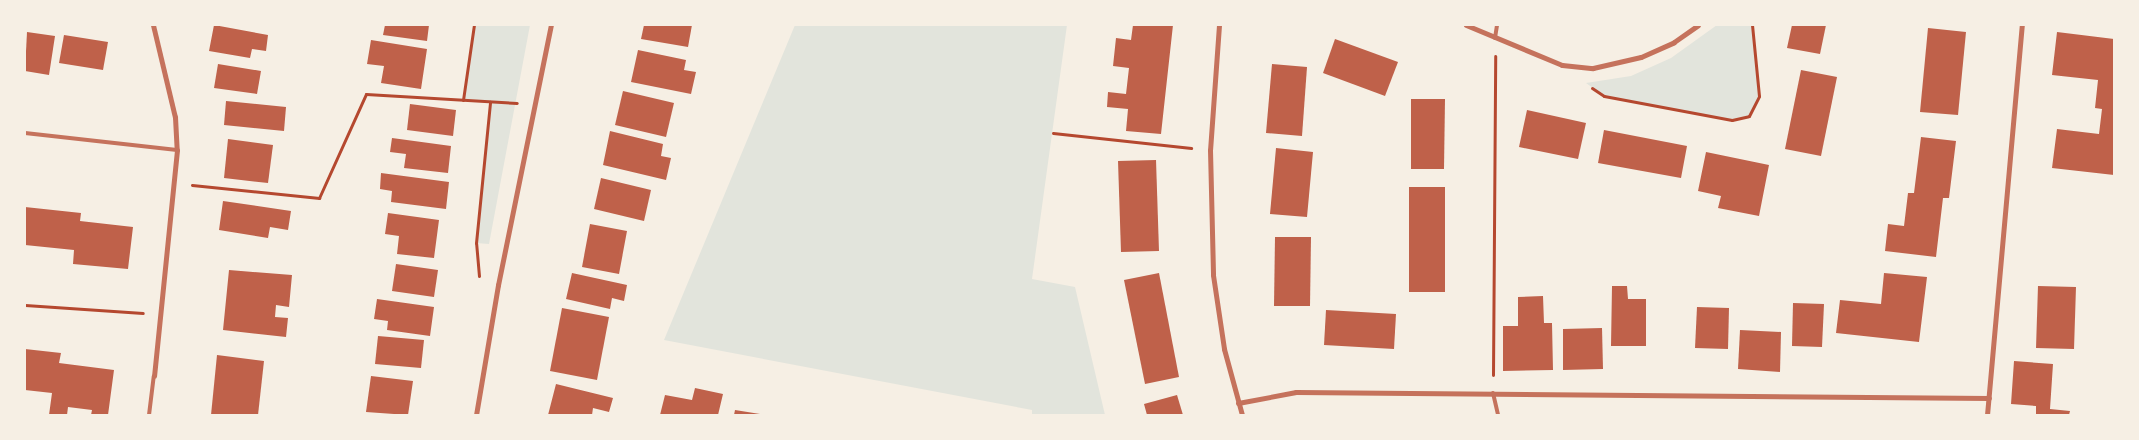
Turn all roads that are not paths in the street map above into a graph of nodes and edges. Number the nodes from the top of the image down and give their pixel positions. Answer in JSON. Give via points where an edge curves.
{"nodes":[{"id":1,"x":153,"y":25,"type":"edge"},
{"id":2,"x":551,"y":25,"type":"edge"},
{"id":3,"x":1219,"y":25,"type":"edge"},
{"id":4,"x":1466,"y":25,"type":"edge"},
{"id":5,"x":1497,"y":25,"type":"edge"},
{"id":6,"x":1698,"y":25,"type":"edge"},
{"id":7,"x":2022,"y":25,"type":"edge"},
{"id":8,"x":1495,"y":38,"type":"junction"},
{"id":9,"x":25,"y":133,"type":"edge"},
{"id":10,"x":177,"y":150,"type":"junction"},
{"id":11,"x":154,"y":376,"type":"joint"},
{"id":12,"x":1493,"y":393,"type":"junction"},
{"id":13,"x":1989,"y":398,"type":"junction"},
{"id":14,"x":1238,"y":403,"type":"junction"},
{"id":15,"x":149,"y":415,"type":"edge"},
{"id":16,"x":476,"y":415,"type":"edge"},
{"id":17,"x":1242,"y":415,"type":"edge"},
{"id":18,"x":1498,"y":415,"type":"edge"},
{"id":19,"x":1987,"y":415,"type":"edge"}],
"edges":[{"from":1,"to":10,"type":"street","via":[[175,117]]},
{"from":2,"to":16,"type":"street"},
{"from":3,"to":14,"type":"street","via":[[1210,150],[1214,275],[1224,349]]},
{"from":4,"to":8,"type":"street"},
{"from":5,"to":8,"type":"lane"},
{"from":6,"to":8,"type":"street","via":[[1674,42],[1641,57],[1593,68],[1562,65]]},
{"from":7,"to":13,"type":"street"},
{"from":9,"to":10,"type":"lane"},
{"from":10,"to":11,"type":"street"},
{"from":11,"to":15,"type":"lane"},
{"from":12,"to":13,"type":"street"},
{"from":12,"to":14,"type":"street","via":[[1296,392]]},
{"from":12,"to":18,"type":"lane"},
{"from":13,"to":19,"type":"street"},
{"from":14,"to":17,"type":"street"}]}
